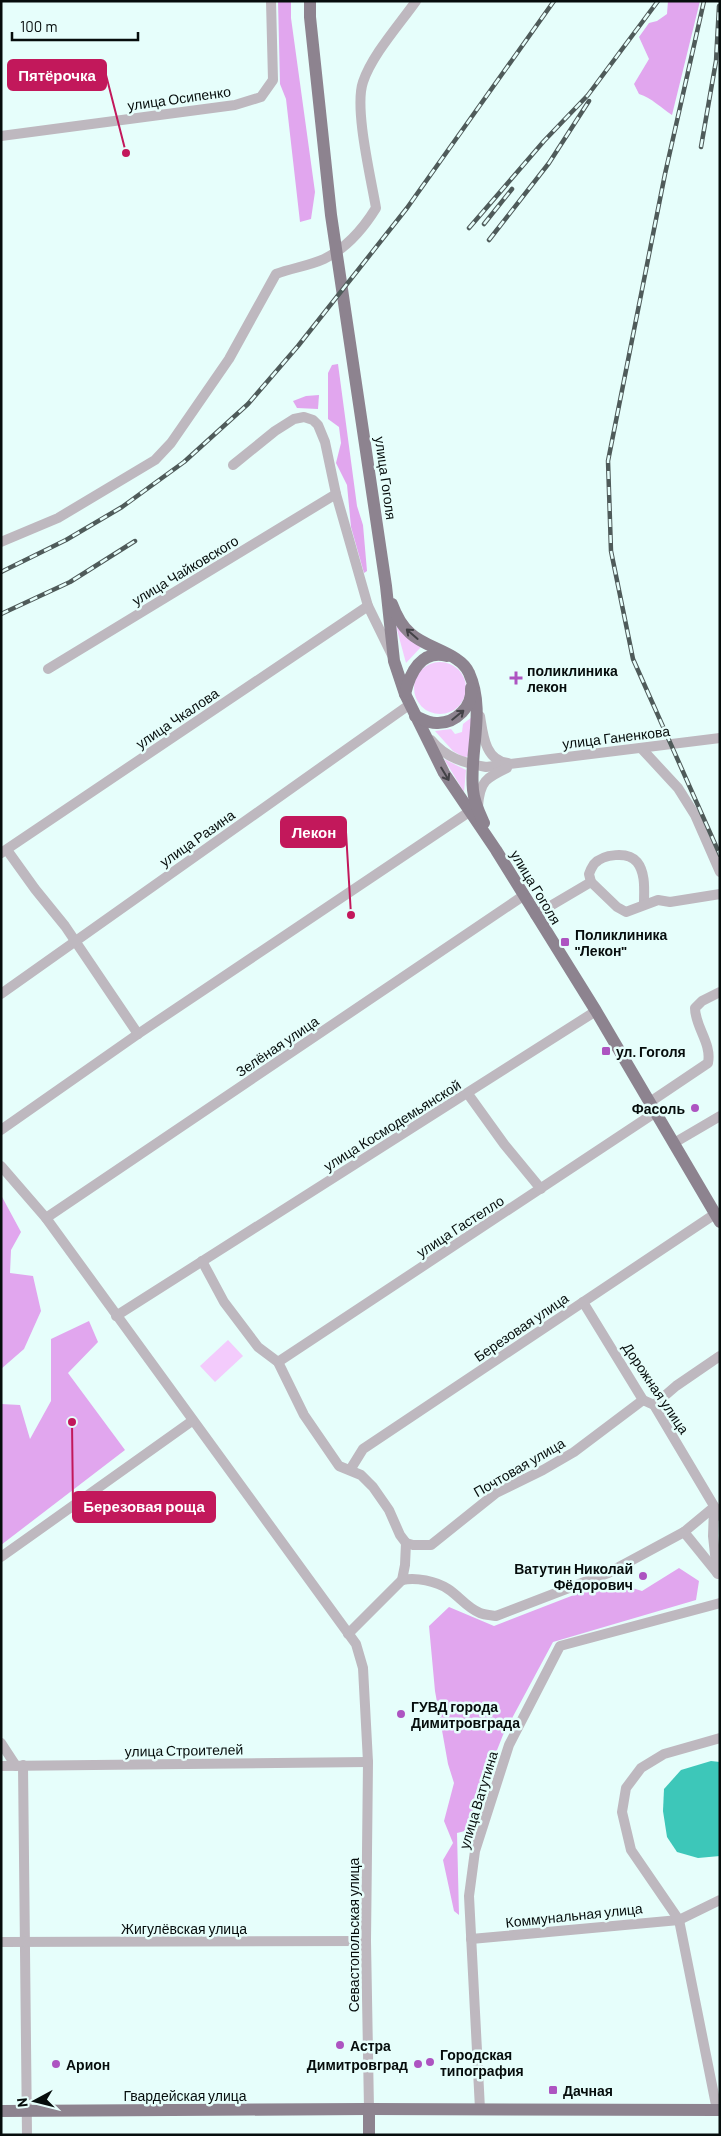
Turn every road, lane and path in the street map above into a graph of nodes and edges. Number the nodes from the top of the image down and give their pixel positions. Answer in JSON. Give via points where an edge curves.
{"nodes":[{"id":1,"x":271,"y":1,"type":"edge"},
{"id":2,"x":310,"y":1,"type":"edge"},
{"id":3,"x":416,"y":1,"type":"edge"},
{"id":4,"x":1,"y":136,"type":"edge"},
{"id":5,"x":234,"y":465,"type":"dead end"},
{"id":6,"x":336,"y":494,"type":"junction"},
{"id":7,"x":1,"y":542,"type":"edge"},
{"id":8,"x":386,"y":586,"type":"junction"},
{"id":9,"x":368,"y":606,"type":"junction"},
{"id":10,"x":454,"y":658,"type":"junction"},
{"id":11,"x":394,"y":661,"type":"junction"},
{"id":12,"x":48,"y":669,"type":"dead end"},
{"id":13,"x":470,"y":673,"type":"junction"},
{"id":14,"x":476,"y":694,"type":"junction"},
{"id":15,"x":410,"y":705,"type":"junction"},
{"id":16,"x":422,"y":730,"type":"junction"},
{"id":17,"x":720,"y":738,"type":"edge"},
{"id":18,"x":641,"y":748,"type":"junction"},
{"id":19,"x":516,"y":763,"type":"junction"},
{"id":20,"x":473,"y":765,"type":"junction"},
{"id":21,"x":473,"y":811,"type":"junction"},
{"id":22,"x":4,"y":852,"type":"edge"},
{"id":23,"x":720,"y":872,"type":"edge"},
{"id":24,"x":592,"y":882,"type":"junction"},
{"id":25,"x":720,"y":894,"type":"edge"},
{"id":26,"x":523,"y":896,"type":"junction"},
{"id":27,"x":644,"y":904,"type":"junction"},
{"id":28,"x":535,"y":915,"type":"junction"},
{"id":29,"x":76,"y":941,"type":"junction"},
{"id":30,"x":720,"y":992,"type":"edge"},
{"id":31,"x":1,"y":994,"type":"edge"},
{"id":32,"x":596,"y":1011,"type":"junction"},
{"id":33,"x":138,"y":1034,"type":"junction"},
{"id":34,"x":714,"y":1058,"type":"edge"},
{"id":35,"x":468,"y":1094,"type":"junction"},
{"id":36,"x":653,"y":1107,"type":"junction"},
{"id":37,"x":720,"y":1116,"type":"edge"},
{"id":38,"x":1,"y":1130,"type":"edge"},
{"id":39,"x":674,"y":1143,"type":"junction"},
{"id":40,"x":1,"y":1166,"type":"edge"},
{"id":41,"x":541,"y":1189,"type":"junction"},
{"id":42,"x":46,"y":1218,"type":"junction"},
{"id":43,"x":718,"y":1218,"type":"edge"},
{"id":44,"x":202,"y":1261,"type":"junction"},
{"id":45,"x":583,"y":1302,"type":"junction"},
{"id":46,"x":116,"y":1316,"type":"junction"},
{"id":47,"x":720,"y":1356,"type":"edge"},
{"id":48,"x":278,"y":1362,"type":"junction"},
{"id":49,"x":643,"y":1400,"type":"junction"},
{"id":50,"x":654,"y":1405,"type":"junction"},
{"id":51,"x":192,"y":1421,"type":"junction"},
{"id":52,"x":350,"y":1470,"type":"junction"},
{"id":53,"x":714,"y":1507,"type":"junction"},
{"id":54,"x":720,"y":1516,"type":"edge"},
{"id":55,"x":684,"y":1532,"type":"junction"},
{"id":56,"x":406,"y":1543,"type":"junction"},
{"id":57,"x":1,"y":1557,"type":"edge"},
{"id":58,"x":718,"y":1575,"type":"edge"},
{"id":59,"x":402,"y":1580,"type":"junction"},
{"id":60,"x":720,"y":1603,"type":"edge"},
{"id":61,"x":348,"y":1634,"type":"junction"},
{"id":62,"x":720,"y":1738,"type":"edge"},
{"id":63,"x":1,"y":1743,"type":"edge"},
{"id":64,"x":720,"y":1745,"type":"edge"},
{"id":65,"x":697,"y":1746,"type":"junction"},
{"id":66,"x":368,"y":1762,"type":"junction"},
{"id":67,"x":20,"y":1765,"type":"junction"},
{"id":68,"x":1,"y":1766,"type":"edge"},
{"id":69,"x":720,"y":1900,"type":"edge"},
{"id":70,"x":679,"y":1920,"type":"junction"},
{"id":71,"x":471,"y":1939,"type":"junction"},
{"id":72,"x":366,"y":1941,"type":"junction"},
{"id":73,"x":1,"y":1942,"type":"edge"},
{"id":74,"x":24,"y":1942,"type":"junction"},
{"id":75,"x":369,"y":2109,"type":"junction"},
{"id":76,"x":480,"y":2109,"type":"junction"},
{"id":77,"x":718,"y":2110,"type":"edge"},
{"id":78,"x":1,"y":2111,"type":"edge"},
{"id":79,"x":26,"y":2111,"type":"junction"},
{"id":80,"x":26,"y":2135,"type":"edge"},
{"id":81,"x":368,"y":2135,"type":"edge"}],
"edges":[{"from":1,"to":4,"type":"street","name":"улица Осипенко","via":[[272,80],[261,96],[235,105]]},
{"from":2,"to":8,"type":"main road","name":"улица Гоголя","via":[[331,215]]},
{"from":3,"to":7,"type":"street","via":[[370,66],[362,83],[359,105],[376,208],[366,225],[346,246],[323,259],[276,274],[229,359],[155,460],[58,518]]},
{"from":5,"to":6,"type":"street","via":[[276,431],[304,416],[318,425]]},
{"from":6,"to":9,"type":"street"},
{"from":6,"to":12,"type":"street","name":"улица Чайковского"},
{"from":10,"to":8,"type":"main road","one_way":true,"via":[[410,634],[399,620]]},
{"from":8,"to":11,"type":"main road"},
{"from":9,"to":11,"type":"street"},
{"from":9,"to":22,"type":"street","name":"улица Чкалова"},
{"from":10,"to":13,"type":"main road"},
{"from":10,"to":15,"type":"main road","via":[[443,655],[430,657],[411,671]]},
{"from":11,"to":15,"type":"main road"},
{"from":13,"to":14,"type":"main road"},
{"from":15,"to":13,"type":"main road","one_way":true,"via":[[438,723],[450,721],[460,715],[472,694]]},
{"from":14,"to":19,"type":"street","via":[[488,750],[495,759]]},
{"from":14,"to":20,"type":"main road"},
{"from":15,"to":16,"type":"main road"},
{"from":15,"to":29,"type":"street","name":"улица Разина"},
{"from":16,"to":20,"type":"street","name":"улица Ганенкова","via":[[444,754]]},
{"from":16,"to":21,"type":"main road","one_way":true,"via":[[444,773]]},
{"from":17,"to":18,"type":"street","name":"улица Ганенкова"},
{"from":18,"to":19,"type":"street","name":"улица Ганенкова"},
{"from":18,"to":23,"type":"street","via":[[678,788],[695,815]]},
{"from":19,"to":20,"type":"street","name":"улица Ганенкова","via":[[486,767]]},
{"from":19,"to":21,"type":"street","via":[[488,777],[481,786]]},
{"from":20,"to":21,"type":"main road"},
{"from":21,"to":26,"type":"main road","name":"улица Гоголя"},
{"from":21,"to":33,"type":"street"},
{"from":22,"to":29,"type":"street"},
{"from":24,"to":27,"type":"street","via":[[626,912]]},
{"from":24,"to":27,"type":"street","via":[[589,874],[595,863],[611,856],[625,855],[637,862],[644,879]]},
{"from":24,"to":28,"type":"street"},
{"from":25,"to":27,"type":"street"},
{"from":26,"to":28,"type":"main road","name":"улица Гоголя"},
{"from":26,"to":42,"type":"street","name":"Зелёная улица"},
{"from":28,"to":32,"type":"main road","name":"улица Гоголя"},
{"from":29,"to":31,"type":"street","name":"улица Разина"},
{"from":29,"to":33,"type":"street"},
{"from":30,"to":34,"type":"street","via":[[695,1008],[695,1016]]},
{"from":32,"to":35,"type":"street","name":"улица Космодемьянской"},
{"from":32,"to":36,"type":"main road","name":"улица Гоголя"},
{"from":33,"to":38,"type":"street"},
{"from":34,"to":36,"type":"street","name":"улица Гастелло"},
{"from":35,"to":41,"type":"street"},
{"from":35,"to":44,"type":"street","name":"улица Космодемьянской"},
{"from":36,"to":39,"type":"main road","name":"улица Гоголя"},
{"from":36,"to":41,"type":"street","name":"улица Гастелло"},
{"from":37,"to":39,"type":"street"},
{"from":39,"to":43,"type":"main road","name":"улица Гоголя"},
{"from":40,"to":42,"type":"street","name":"Севастопольская улица"},
{"from":41,"to":48,"type":"street","name":"улица Гастелло"},
{"from":42,"to":46,"type":"street","name":"Севастопольская улица"},
{"from":43,"to":45,"type":"street","name":"Березовая улица"},
{"from":44,"to":46,"type":"street","name":"улица Космодемьянской"},
{"from":44,"to":48,"type":"street","via":[[224,1302],[258,1346]]},
{"from":45,"to":49,"type":"street","name":"Дорожная улица"},
{"from":45,"to":52,"type":"street","name":"Березовая улица","via":[[363,1449]]},
{"from":46,"to":51,"type":"street","name":"Севастопольская улица"},
{"from":47,"to":50,"type":"street"},
{"from":48,"to":52,"type":"street","via":[[304,1415],[339,1466]]},
{"from":49,"to":50,"type":"street","name":"Дорожная улица"},
{"from":49,"to":56,"type":"street","name":"Почтовая улица","via":[[574,1452],[496,1492],[431,1545]]},
{"from":50,"to":53,"type":"street","name":"Дорожная улица"},
{"from":51,"to":57,"type":"street"},
{"from":51,"to":61,"type":"street","name":"Севастопольская улица"},
{"from":52,"to":56,"type":"street","via":[[361,1475],[373,1487]]},
{"from":53,"to":54,"type":"street","name":"Дорожная улица"},
{"from":53,"to":55,"type":"street"},
{"from":53,"to":58,"type":"street","via":[[713,1536]]},
{"from":55,"to":58,"type":"street"},
{"from":55,"to":59,"type":"street","via":[[608,1573],[496,1616],[480,1613],[449,1589],[433,1582]]},
{"from":56,"to":59,"type":"street"},
{"from":59,"to":61,"type":"street"},
{"from":60,"to":71,"type":"street","name":"улица Ватутина","via":[[560,1646],[509,1745],[475,1851],[469,1896]]},
{"from":61,"to":66,"type":"street","name":"Севастопольская улица","via":[[356,1644],[363,1668]]},
{"from":62,"to":65,"type":"street","name":"Коммунальная улица"},
{"from":63,"to":67,"type":"street"},
{"from":64,"to":65,"type":"street"},
{"from":65,"to":70,"type":"street","name":"Коммунальная улица","via":[[664,1754],[640,1768],[626,1788],[622,1812],[631,1850]]},
{"from":66,"to":67,"type":"street","name":"улица Строителей"},
{"from":66,"to":72,"type":"street","name":"Севастопольская улица"},
{"from":67,"to":68,"type":"street","name":"улица Строителей"},
{"from":67,"to":74,"type":"street"},
{"from":69,"to":70,"type":"street","name":"Коммунальная улица"},
{"from":70,"to":71,"type":"street","name":"Коммунальная улица"},
{"from":70,"to":77,"type":"street"},
{"from":71,"to":76,"type":"street","name":"улица Ватутина"},
{"from":72,"to":74,"type":"street","name":"Жигулёвская улица"},
{"from":72,"to":75,"type":"street","name":"Севастопольская улица"},
{"from":73,"to":74,"type":"street","name":"Жигулёвская улица"},
{"from":74,"to":79,"type":"street"},
{"from":75,"to":76,"type":"main road","name":"Гвардейская улица"},
{"from":75,"to":79,"type":"main road","name":"Гвардейская улица"},
{"from":75,"to":81,"type":"main road"},
{"from":76,"to":77,"type":"main road","name":"Гвардейская улица"},
{"from":78,"to":79,"type":"main road","name":"Гвардейская улица"},
{"from":79,"to":80,"type":"street"}]}
